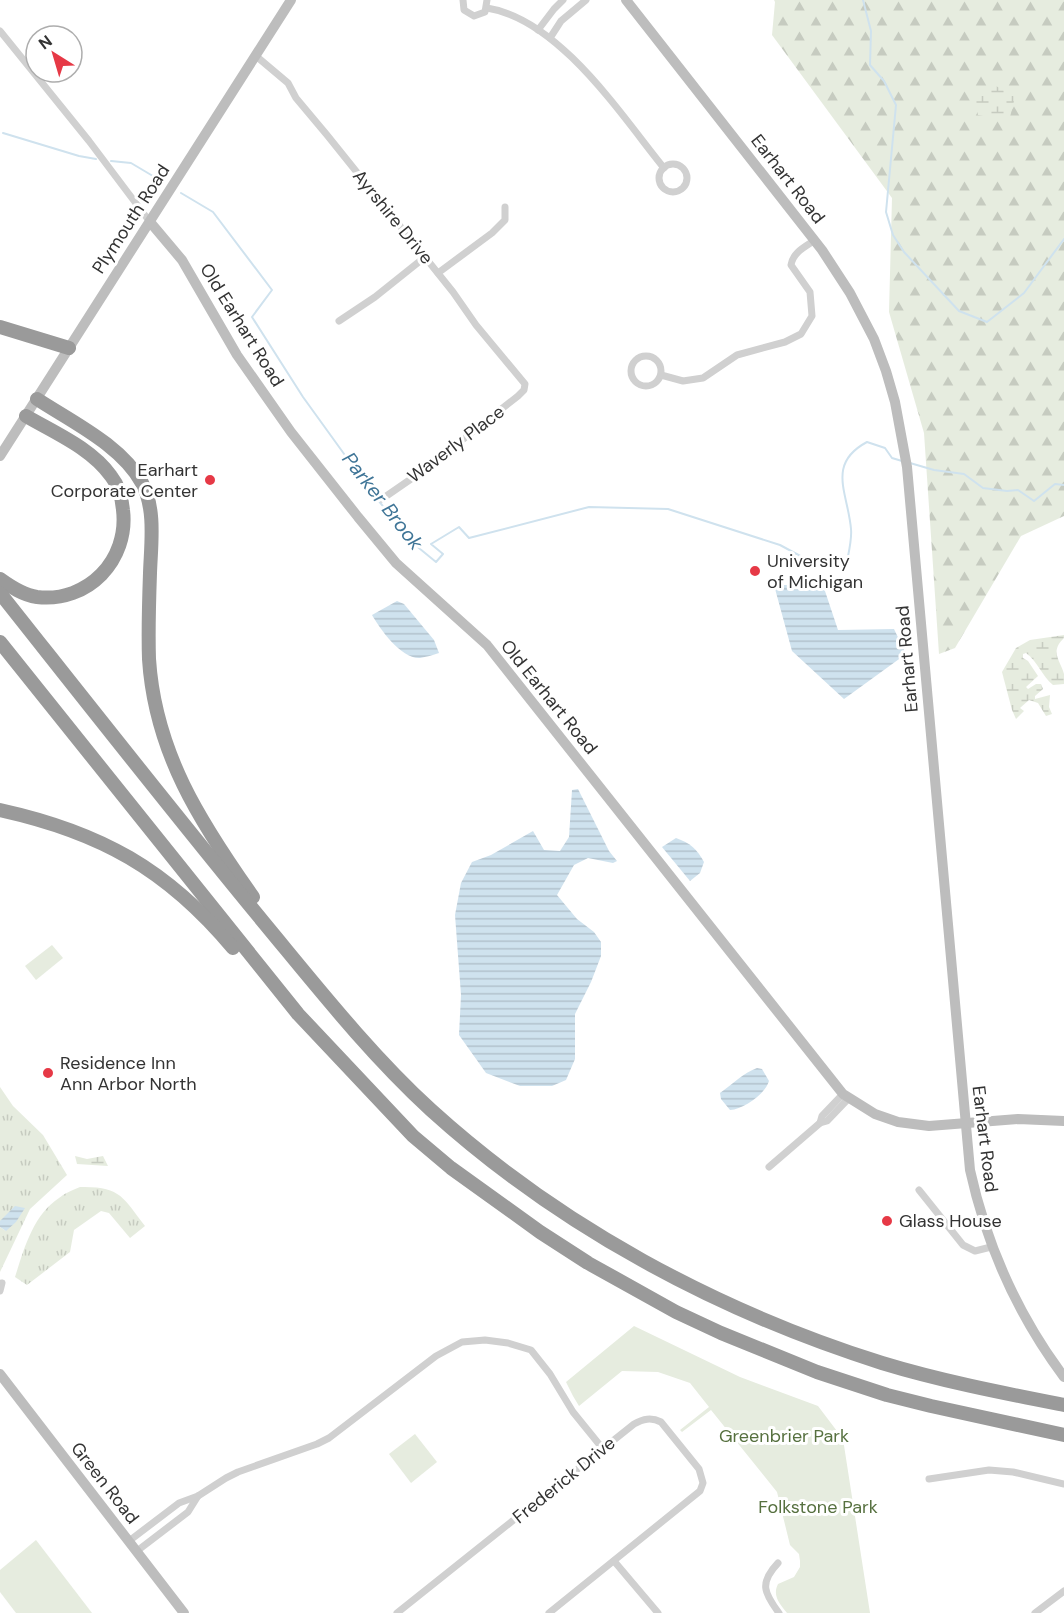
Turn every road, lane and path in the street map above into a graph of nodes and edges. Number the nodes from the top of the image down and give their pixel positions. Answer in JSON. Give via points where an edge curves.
{"nodes":[{"id":1,"x":291,"y":0,"type":"edge"},
{"id":2,"x":463,"y":0,"type":"edge"},
{"id":3,"x":487,"y":0,"type":"edge"},
{"id":4,"x":563,"y":0,"type":"edge"},
{"id":5,"x":586,"y":0,"type":"edge"},
{"id":6,"x":626,"y":0,"type":"edge"},
{"id":7,"x":487,"y":8,"type":"junction"},
{"id":8,"x":538,"y":30,"type":"junction"},
{"id":9,"x":0,"y":31,"type":"edge"},
{"id":10,"x":550,"y":38,"type":"junction"},
{"id":11,"x":256,"y":56,"type":"junction"},
{"id":12,"x":664,"y":168,"type":"junction"},
{"id":13,"x":505,"y":207,"type":"dead end"},
{"id":14,"x":150,"y":222,"type":"junction"},
{"id":15,"x":814,"y":240,"type":"junction"},
{"id":16,"x":425,"y":257,"type":"junction"},
{"id":17,"x":438,"y":273,"type":"junction"},
{"id":18,"x":339,"y":321,"type":"dead end"},
{"id":19,"x":0,"y":327,"type":"edge"},
{"id":20,"x":69,"y":348,"type":"junction"},
{"id":21,"x":661,"y":375,"type":"junction"},
{"id":22,"x":525,"y":384,"type":"joint"},
{"id":23,"x":37,"y":399,"type":"junction"},
{"id":24,"x":26,"y":416,"type":"junction"},
{"id":25,"x":0,"y":456,"type":"edge"},
{"id":26,"x":382,"y":499,"type":"dead end"},
{"id":27,"x":0,"y":579,"type":"edge"},
{"id":28,"x":0,"y":593,"type":"edge"},
{"id":29,"x":0,"y":642,"type":"edge"},
{"id":30,"x":0,"y":810,"type":"edge"},
{"id":31,"x":311,"y":979,"type":"junction"},
{"id":32,"x":846,"y":1096,"type":"junction"},
{"id":33,"x":1064,"y":1121,"type":"edge"},
{"id":34,"x":964,"y":1123,"type":"junction"},
{"id":35,"x":412,"y":1136,"type":"junction"},
{"id":36,"x":769,"y":1167,"type":"dead end"},
{"id":37,"x":919,"y":1190,"type":"dead end"},
{"id":38,"x":991,"y":1247,"type":"junction"},
{"id":39,"x":0,"y":1285,"type":"edge"},
{"id":40,"x":0,"y":1291,"type":"edge"},
{"id":41,"x":0,"y":1374,"type":"edge"},
{"id":42,"x":1064,"y":1377,"type":"edge"},
{"id":43,"x":1064,"y":1405,"type":"edge"},
{"id":44,"x":1064,"y":1435,"type":"edge"},
{"id":45,"x":603,"y":1449,"type":"junction"},
{"id":46,"x":929,"y":1479,"type":"dead end"},
{"id":47,"x":1064,"y":1484,"type":"edge"},
{"id":48,"x":198,"y":1496,"type":"junction"},
{"id":49,"x":129,"y":1541,"type":"junction"},
{"id":50,"x":137,"y":1551,"type":"junction"},
{"id":51,"x":614,"y":1561,"type":"junction"},
{"id":52,"x":778,"y":1563,"type":"dead end"},
{"id":53,"x":1064,"y":1591,"type":"edge"},
{"id":54,"x":184,"y":1613,"type":"edge"},
{"id":55,"x":397,"y":1613,"type":"edge"},
{"id":56,"x":549,"y":1613,"type":"edge"},
{"id":57,"x":658,"y":1613,"type":"edge"},
{"id":58,"x":779,"y":1613,"type":"edge"},
{"id":59,"x":1035,"y":1613,"type":"edge"}],
"edges":[{"from":1,"to":11,"type":"street","name":"Plymouth Road"},
{"from":2,"to":7,"type":"street","via":[[464,10],[470,15],[478,16]]},
{"from":3,"to":7,"type":"street"},
{"from":4,"to":8,"type":"street"},
{"from":5,"to":10,"type":"street","via":[[561,21]]},
{"from":6,"to":15,"type":"street","name":"Earhart Road"},
{"from":7,"to":8,"type":"street"},
{"from":8,"to":10,"type":"street"},
{"from":9,"to":14,"type":"street"},
{"from":10,"to":12,"type":"street","via":[[583,68]]},
{"from":11,"to":14,"type":"street","name":"Plymouth Road"},
{"from":11,"to":16,"type":"street","name":"Ayrshire Drive","via":[[288,83]]},
{"from":12,"to":12,"type":"street","via":[[661,185],[668,191],[681,189],[687,178],[684,170],[676,165]]},
{"from":13,"to":17,"type":"street","via":[[505,220],[492,233]]},
{"from":14,"to":20,"type":"street","name":"Plymouth Road"},
{"from":14,"to":32,"type":"street","name":"Old Earhart Road","via":[[182,260],[255,381],[358,517],[396,563],[487,645]]},
{"from":15,"to":21,"type":"street","via":[[797,252],[791,265],[810,292],[812,316],[801,334],[737,355],[703,378],[683,381]]},
{"from":15,"to":34,"type":"street","name":"Earhart Road","via":[[850,293],[874,339],[903,437]]},
{"from":16,"to":17,"type":"street","name":"Ayrshire Drive"},
{"from":16,"to":18,"type":"street"},
{"from":17,"to":22,"type":"street","name":"Ayrshire Drive"},
{"from":19,"to":20,"type":"highway"},
{"from":20,"to":23,"type":"street","name":"Plymouth Road"},
{"from":21,"to":21,"type":"street","via":[[661,366],[651,356],[637,358],[631,366],[632,377],[639,385],[650,386]]},
{"from":22,"to":26,"type":"street","name":"Waverly Place","via":[[518,396]]},
{"from":23,"to":24,"type":"street","name":"Plymouth Road"},
{"from":23,"to":31,"type":"highway","via":[[117,452],[142,484],[152,531],[149,660],[156,710],[168,752],[196,813]]},
{"from":24,"to":25,"type":"street","name":"Plymouth Road"},
{"from":24,"to":27,"type":"highway","via":[[101,464],[122,498],[125,523],[111,564],[97,580],[76,593],[36,597],[16,591]]},
{"from":28,"to":31,"type":"highway"},
{"from":29,"to":35,"type":"highway","via":[[292,1006]]},
{"from":30,"to":35,"type":"highway","via":[[72,829],[106,844],[158,876],[226,940],[315,1045]]},
{"from":31,"to":43,"type":"highway","via":[[368,1046],[429,1108],[543,1198],[619,1247],[714,1297],[827,1344],[948,1381]]},
{"from":32,"to":34,"type":"street","name":"Old Earhart Road","via":[[875,1114],[898,1122],[929,1126]]},
{"from":32,"to":36,"type":"street","via":[[827,1121]]},
{"from":33,"to":34,"type":"street","name":"Old Earhart Road"},
{"from":34,"to":38,"type":"street","name":"Earhart Road","via":[[977,1205]]},
{"from":35,"to":44,"type":"highway","via":[[588,1263],[721,1333],[887,1395]]},
{"from":37,"to":38,"type":"street","via":[[963,1245],[975,1251]]},
{"from":38,"to":42,"type":"street","name":"Earhart Road","via":[[1024,1318]]},
{"from":39,"to":40,"type":"street"},
{"from":41,"to":49,"type":"street","name":"Green Road"},
{"from":45,"to":48,"type":"street","via":[[531,1350],[485,1340],[462,1342],[436,1356],[329,1438],[238,1472]]},
{"from":45,"to":51,"type":"street","name":"Frederick Drive","via":[[641,1421],[654,1419],[661,1422],[699,1469],[703,1483],[693,1499]]},
{"from":45,"to":55,"type":"street","name":"Frederick Drive"},
{"from":46,"to":47,"type":"street","via":[[989,1470]]},
{"from":48,"to":49,"type":"street","via":[[179,1503]]},
{"from":48,"to":50,"type":"street","via":[[188,1512]]},
{"from":49,"to":50,"type":"street","name":"Green Road"},
{"from":50,"to":54,"type":"street","name":"Green Road"},
{"from":51,"to":56,"type":"street"},
{"from":51,"to":57,"type":"street"},
{"from":52,"to":58,"type":"street","via":[[770,1572],[765,1590]]},
{"from":53,"to":59,"type":"street"}]}
